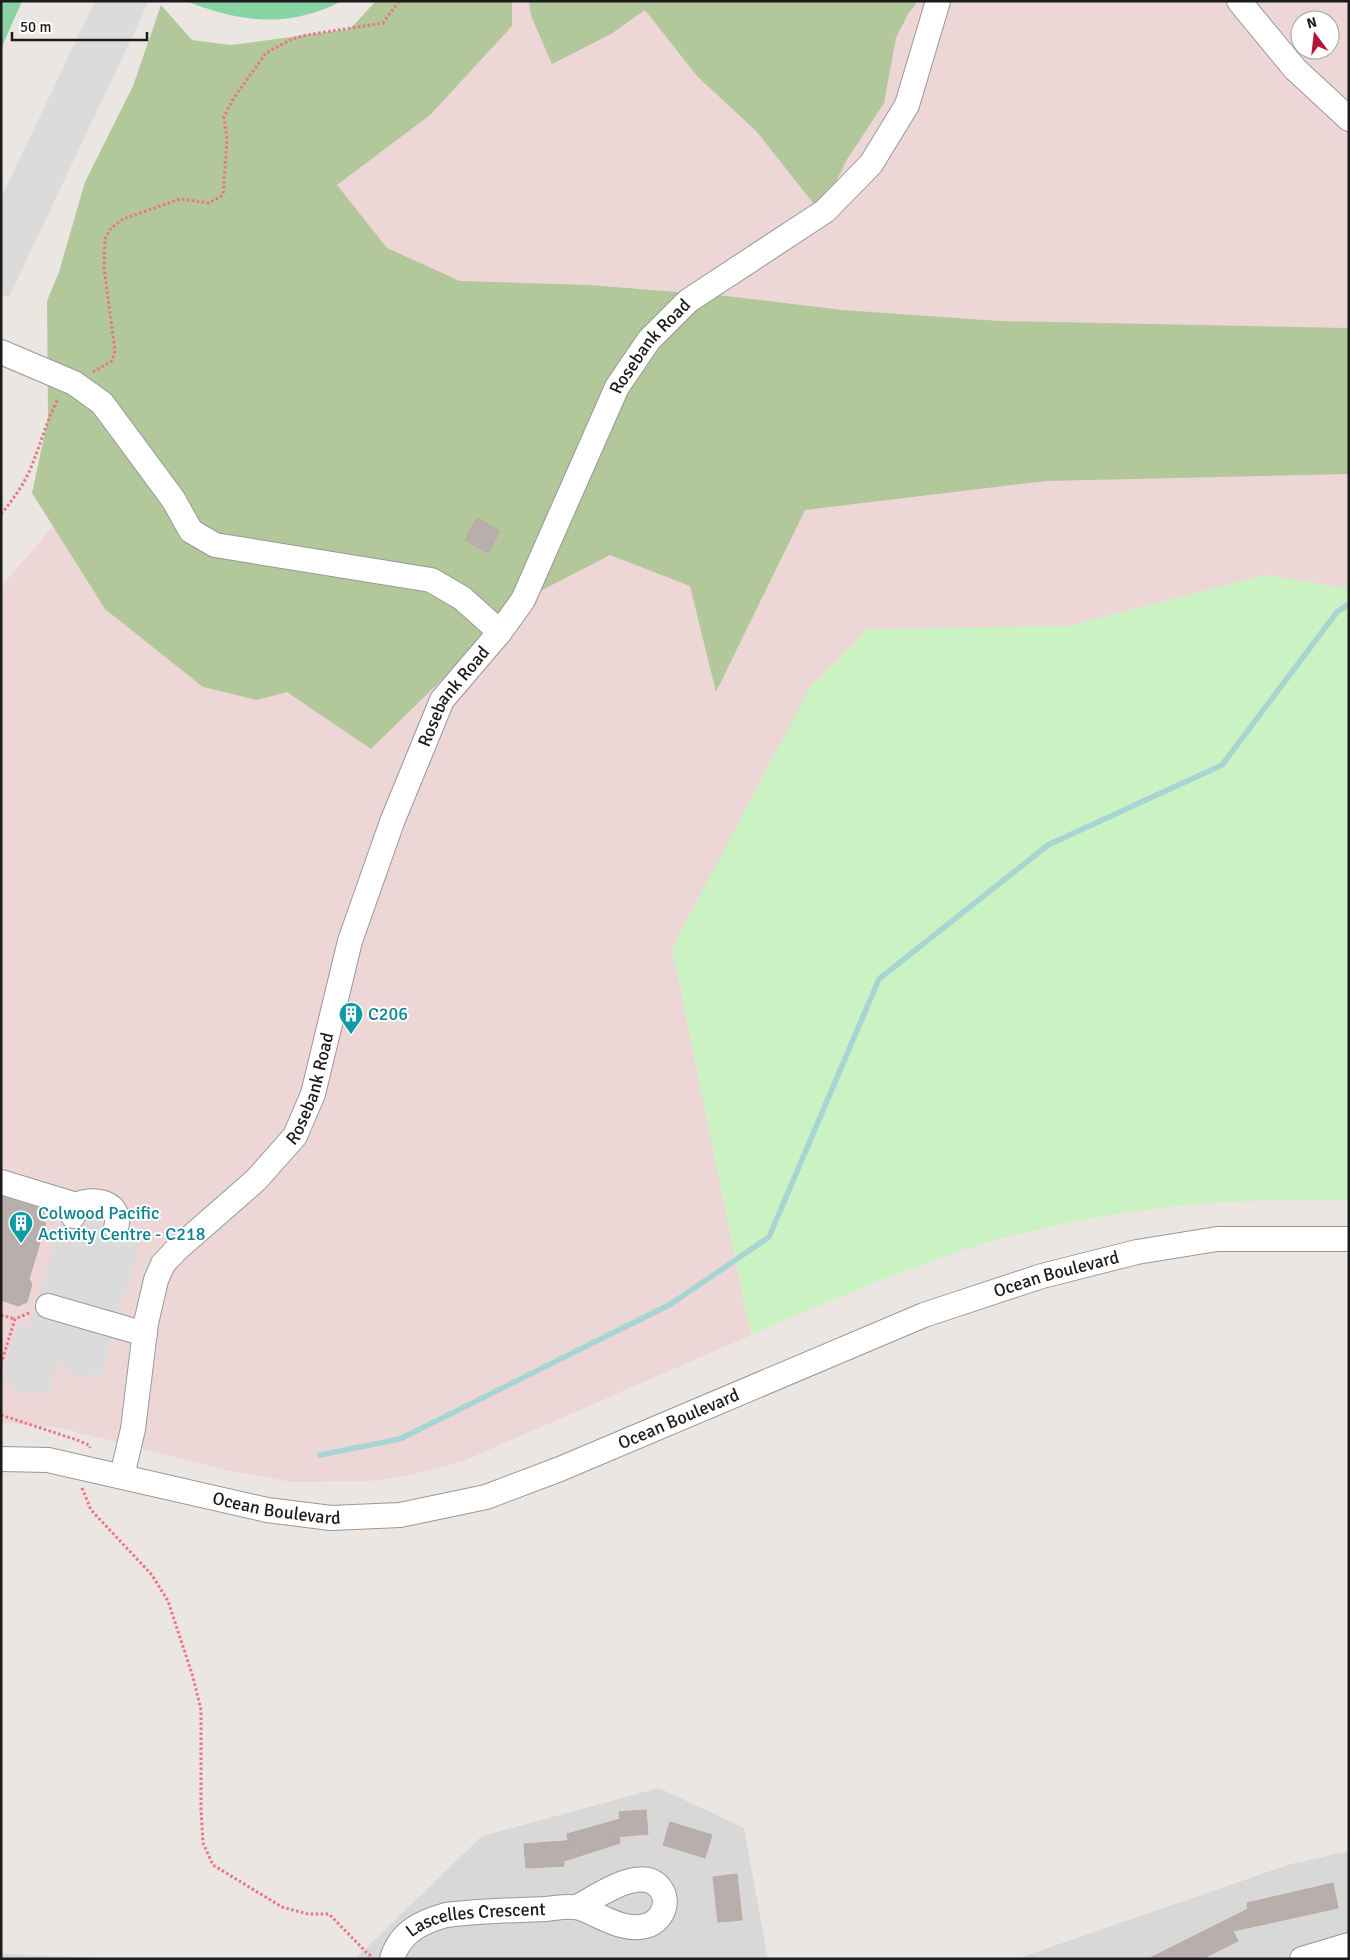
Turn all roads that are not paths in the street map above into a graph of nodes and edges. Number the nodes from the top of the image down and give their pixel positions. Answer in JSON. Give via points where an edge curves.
{"nodes":[{"id":1,"x":938,"y":1,"type":"edge"},
{"id":2,"x":1239,"y":1,"type":"edge"},
{"id":3,"x":1349,"y":119,"type":"edge"},
{"id":4,"x":1,"y":352,"type":"edge"},
{"id":5,"x":500,"y":632,"type":"junction"},
{"id":6,"x":1,"y":1182,"type":"edge"},
{"id":7,"x":116,"y":1228,"type":"dead end"},
{"id":8,"x":1349,"y":1239,"type":"edge"},
{"id":9,"x":48,"y":1306,"type":"road end"},
{"id":10,"x":145,"y":1334,"type":"junction"},
{"id":11,"x":1,"y":1459,"type":"edge"},
{"id":12,"x":122,"y":1476,"type":"junction"},
{"id":13,"x":578,"y":1907,"type":"dead end"},
{"id":14,"x":1341,"y":1951,"type":"edge"},
{"id":15,"x":392,"y":1959,"type":"edge"},
{"id":16,"x":1302,"y":1959,"type":"edge"}],
"edges":[{"from":1,"to":5,"type":"street","name":"Rosebank Road","via":[[907,104],[871,164],[826,211],[688,300],[649,340],[618,387],[541,562],[522,600]]},
{"from":2,"to":3,"type":"street","via":[[1295,69]]},
{"from":4,"to":5,"type":"street","via":[[74,383],[102,403],[173,499],[191,531],[215,545],[431,580],[462,598]]},
{"from":5,"to":10,"type":"street","name":"Rosebank Road","via":[[442,700],[392,822],[350,941],[313,1094],[296,1136],[256,1180],[163,1264],[156,1280]]},
{"from":6,"to":7,"type":"street","via":[[75,1211],[87,1200],[99,1200],[109,1205],[119,1219]]},
{"from":8,"to":12,"type":"street","name":"Ocean Boulevard","via":[[1217,1239],[1137,1252],[1042,1276],[924,1314],[560,1469],[486,1497],[400,1515],[331,1518],[267,1510]]},
{"from":9,"to":10,"type":"street"},
{"from":10,"to":12,"type":"street","name":"Rosebank Road","via":[[140,1385]]},
{"from":11,"to":12,"type":"street","name":"Ocean Boulevard","via":[[48,1460]]},
{"from":13,"to":15,"type":"street","name":"Lascelles Crescent","via":[[446,1915],[425,1921],[408,1932],[396,1946]]},
{"from":14,"to":16,"type":"street"}]}
